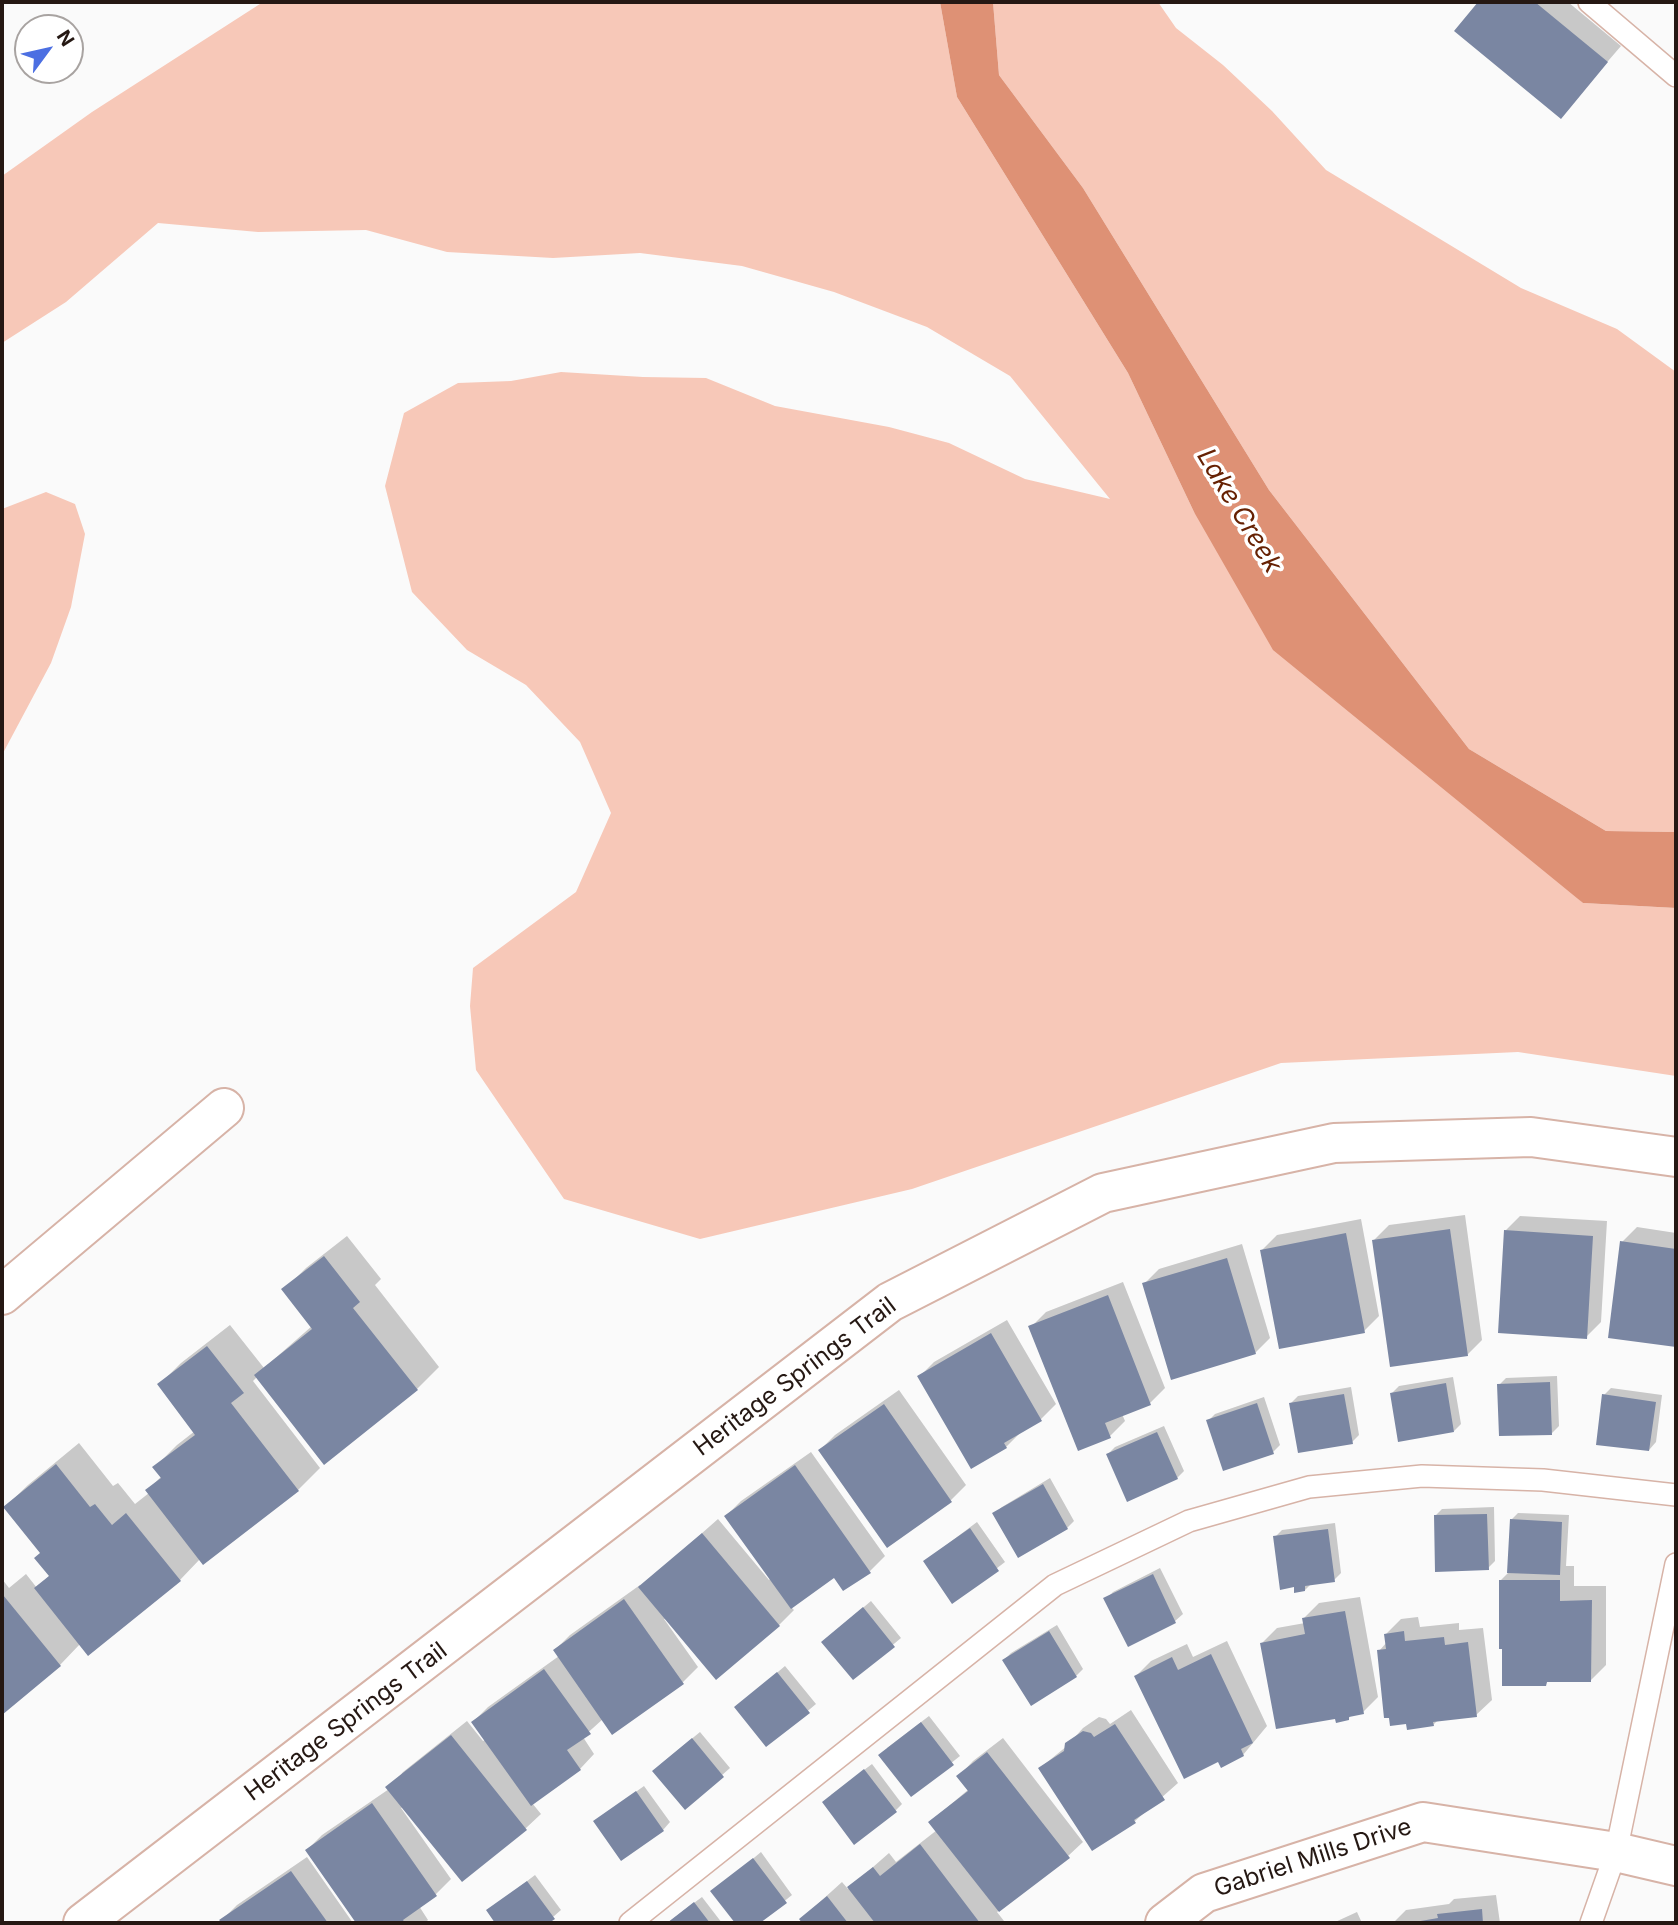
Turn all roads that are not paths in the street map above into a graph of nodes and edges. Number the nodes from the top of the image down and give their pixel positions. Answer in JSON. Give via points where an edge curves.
{"nodes":[{"id":1,"x":1589,"y":2,"type":"edge"},
{"id":2,"x":1676,"y":76,"type":"edge"},
{"id":3,"x":224,"y":1108,"type":"dead end"},
{"id":4,"x":1676,"y":1157,"type":"edge"},
{"id":5,"x":2,"y":1294,"type":"edge"},
{"id":6,"x":1676,"y":1495,"type":"edge"},
{"id":7,"x":1676,"y":1564,"type":"edge"},
{"id":8,"x":1616,"y":1852,"type":"junction"},
{"id":9,"x":1676,"y":1866,"type":"edge"},
{"id":10,"x":83,"y":1923,"type":"edge"},
{"id":11,"x":630,"y":1923,"type":"edge"},
{"id":12,"x":1166,"y":1923,"type":"edge"},
{"id":13,"x":1591,"y":1923,"type":"edge"}],
"edges":[{"from":1,"to":2,"type":"lane"},
{"from":3,"to":5,"type":"street"},
{"from":4,"to":10,"type":"street","name":"Heritage Springs Trail","via":[[1531,1136],[1334,1143],[1103,1193],[890,1302]]},
{"from":6,"to":11,"type":"lane","via":[[1543,1480],[1422,1476],[1309,1487],[1189,1521],[1055,1585]]},
{"from":7,"to":8,"type":"lane"},
{"from":8,"to":9,"type":"street","name":"Gabriel Mills Drive"},
{"from":8,"to":12,"type":"street","name":"Gabriel Mills Drive","via":[[1423,1822],[1204,1892]]},
{"from":8,"to":13,"type":"lane"}]}
